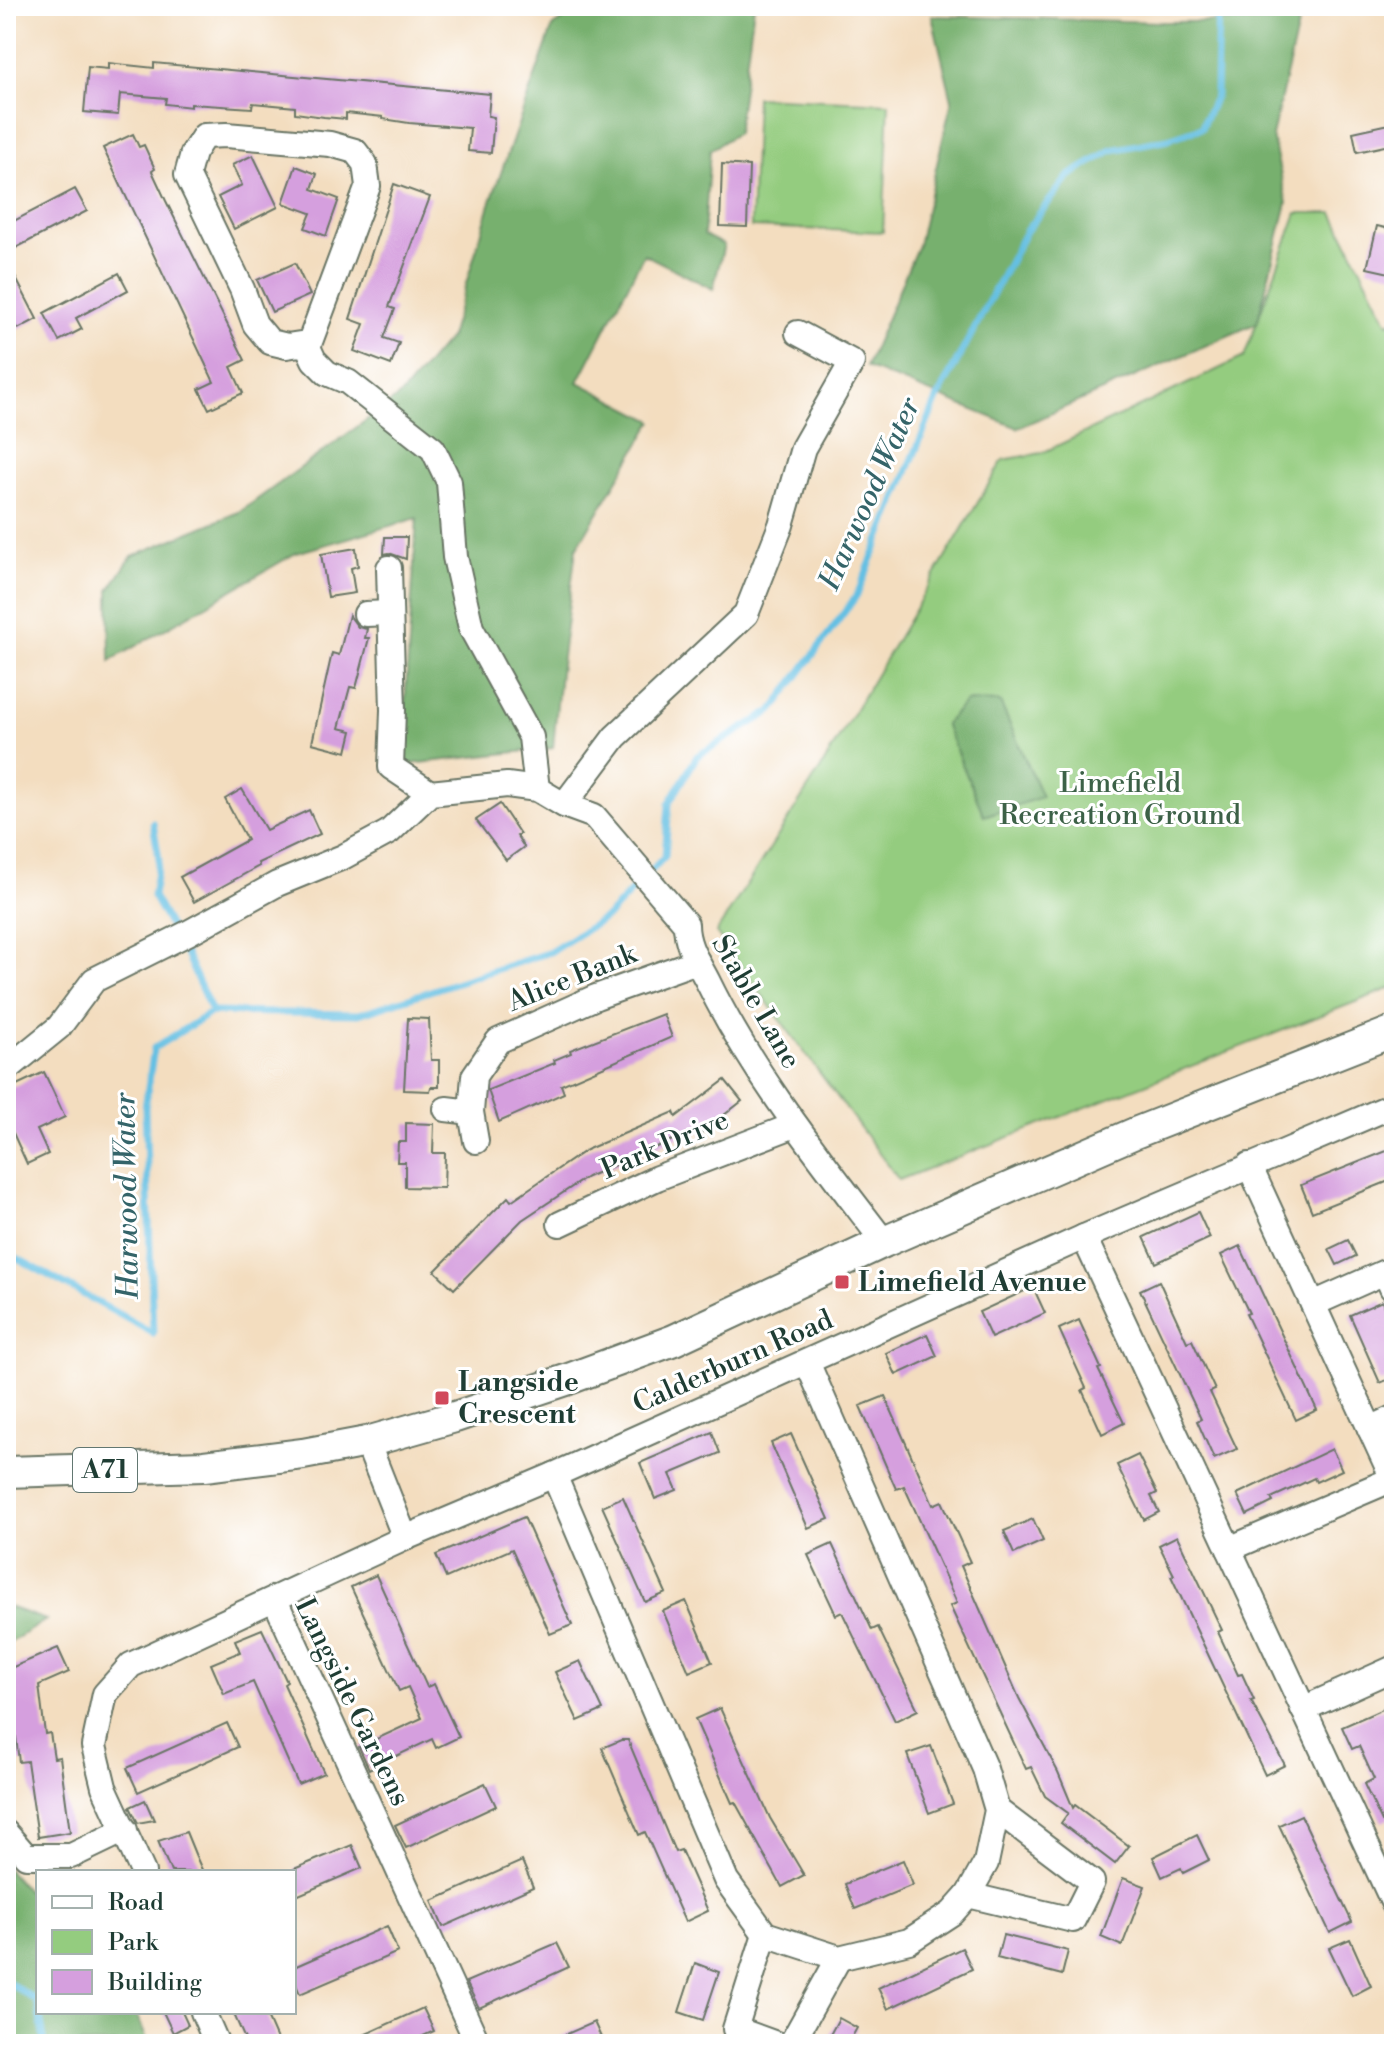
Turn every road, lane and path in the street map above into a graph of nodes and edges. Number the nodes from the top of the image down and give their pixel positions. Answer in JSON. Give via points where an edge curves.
{"nodes":[{"id":1,"x":798,"y":333,"type":"dead end"},
{"id":2,"x":308,"y":347,"type":"junction"},
{"id":3,"x":389,"y":568,"type":"dead end"},
{"id":4,"x":537,"y":789,"type":"junction"},
{"id":5,"x":430,"y":793,"type":"junction"},
{"id":6,"x":564,"y":805,"type":"junction"},
{"id":7,"x":697,"y":961,"type":"junction"},
{"id":8,"x":1394,"y":1031,"type":"edge"},
{"id":9,"x":6,"y":1070,"type":"edge"},
{"id":10,"x":1394,"y":1105,"type":"edge"},
{"id":11,"x":446,"y":1109,"type":"dead end"},
{"id":12,"x":471,"y":1112,"type":"junction"},
{"id":13,"x":795,"y":1125,"type":"junction"},
{"id":14,"x":476,"y":1141,"type":"dead end"},
{"id":15,"x":1249,"y":1165,"type":"junction"},
{"id":16,"x":560,"y":1224,"type":"dead end"},
{"id":17,"x":1084,"y":1237,"type":"junction"},
{"id":18,"x":884,"y":1242,"type":"junction"},
{"id":19,"x":1392,"y":1288,"type":"dead end"},
{"id":20,"x":1313,"y":1304,"type":"junction"},
{"id":21,"x":807,"y":1362,"type":"junction"},
{"id":22,"x":1394,"y":1418,"type":"edge"},
{"id":23,"x":1370,"y":1429,"type":"junction"},
{"id":24,"x":367,"y":1442,"type":"junction"},
{"id":25,"x":6,"y":1472,"type":"edge"},
{"id":26,"x":554,"y":1475,"type":"junction"},
{"id":27,"x":1394,"y":1480,"type":"edge"},
{"id":28,"x":405,"y":1538,"type":"junction"},
{"id":29,"x":1229,"y":1549,"type":"junction"},
{"id":30,"x":275,"y":1600,"type":"junction"},
{"id":31,"x":1394,"y":1668,"type":"edge"},
{"id":32,"x":1303,"y":1709,"type":"junction"},
{"id":33,"x":997,"y":1810,"type":"junction"},
{"id":34,"x":125,"y":1830,"type":"junction"},
{"id":35,"x":6,"y":1833,"type":"edge"},
{"id":36,"x":142,"y":1870,"type":"edge"},
{"id":37,"x":968,"y":1895,"type":"junction"},
{"id":38,"x":1394,"y":1904,"type":"edge"},
{"id":39,"x":765,"y":1934,"type":"junction"},
{"id":40,"x":839,"y":1958,"type":"junction"},
{"id":41,"x":204,"y":2014,"type":"edge"},
{"id":42,"x":217,"y":2044,"type":"edge"},
{"id":43,"x":478,"y":2044,"type":"edge"},
{"id":44,"x":776,"y":2044,"type":"edge"},
{"id":45,"x":791,"y":2044,"type":"edge"}],
"edges":[{"from":1,"to":6,"type":"street","via":[[852,362],[803,448],[781,525],[746,614],[615,737]]},
{"from":2,"to":2,"type":"street","via":[[368,186],[365,164],[355,151],[330,144],[204,136],[187,175],[255,324],[270,342]]},
{"from":2,"to":4,"type":"street","via":[[327,373],[348,382],[433,449],[449,482],[455,557],[471,628],[531,737]]},
{"from":3,"to":5,"type":"street","via":[[378,613],[393,710],[391,767]]},
{"from":4,"to":5,"type":"street","name":"Stable Lane","via":[[507,785]]},
{"from":4,"to":6,"type":"street","name":"Stable Lane"},
{"from":5,"to":9,"type":"street","via":[[389,832],[94,980],[59,1027]]},
{"from":6,"to":7,"type":"street","name":"Stable Lane","via":[[594,816],[686,924],[686,940]]},
{"from":7,"to":12,"type":"street","name":"Alice Bank","via":[[596,997],[498,1041],[474,1076]]},
{"from":7,"to":13,"type":"street","name":"Stable Lane"},
{"from":8,"to":18,"type":"main road","number":"A71","via":[[1135,1133]]},
{"from":10,"to":15,"type":"street","name":"Calderburn Road"},
{"from":11,"to":12,"type":"street"},
{"from":12,"to":14,"type":"street","name":"Alice Bank"},
{"from":13,"to":16,"type":"street","name":"Park Drive","via":[[657,1178]]},
{"from":13,"to":18,"type":"street","name":"Stable Lane"},
{"from":15,"to":17,"type":"street","name":"Calderburn Road"},
{"from":15,"to":20,"type":"street"},
{"from":17,"to":21,"type":"street","name":"Calderburn Road"},
{"from":17,"to":29,"type":"street"},
{"from":18,"to":24,"type":"main road","number":"A71","via":[[674,1340]]},
{"from":19,"to":20,"type":"street","via":[[1385,1272]]},
{"from":20,"to":23,"type":"street"},
{"from":21,"to":26,"type":"street","name":"Calderburn Road"},
{"from":21,"to":33,"type":"street","via":[[985,1769]]},
{"from":22,"to":23,"type":"street"},
{"from":23,"to":27,"type":"street"},
{"from":24,"to":25,"type":"main road","number":"A71","via":[[204,1466]]},
{"from":24,"to":28,"type":"street"},
{"from":26,"to":28,"type":"street","name":"Calderburn Road"},
{"from":26,"to":39,"type":"street","via":[[726,1880]]},
{"from":27,"to":29,"type":"street"},
{"from":28,"to":30,"type":"street","name":"Calderburn Road"},
{"from":29,"to":32,"type":"street"},
{"from":30,"to":34,"type":"street","name":"Langside Gardens","via":[[131,1665],[105,1694],[94,1746],[104,1787]]},
{"from":30,"to":43,"type":"street","name":"Langside Gardens"},
{"from":31,"to":32,"type":"street"},
{"from":32,"to":38,"type":"street"},
{"from":33,"to":37,"type":"street","via":[[986,1863]]},
{"from":33,"to":37,"type":"street","via":[[1092,1882],[1073,1920]]},
{"from":34,"to":35,"type":"street","via":[[71,1856],[26,1856]]},
{"from":34,"to":36,"type":"street","name":"Langside Gardens"},
{"from":37,"to":40,"type":"street","via":[[952,1913],[909,1941]]},
{"from":39,"to":40,"type":"street"},
{"from":39,"to":44,"type":"street","via":[[735,2029]]},
{"from":40,"to":45,"type":"street"},
{"from":41,"to":42,"type":"street"}]}
